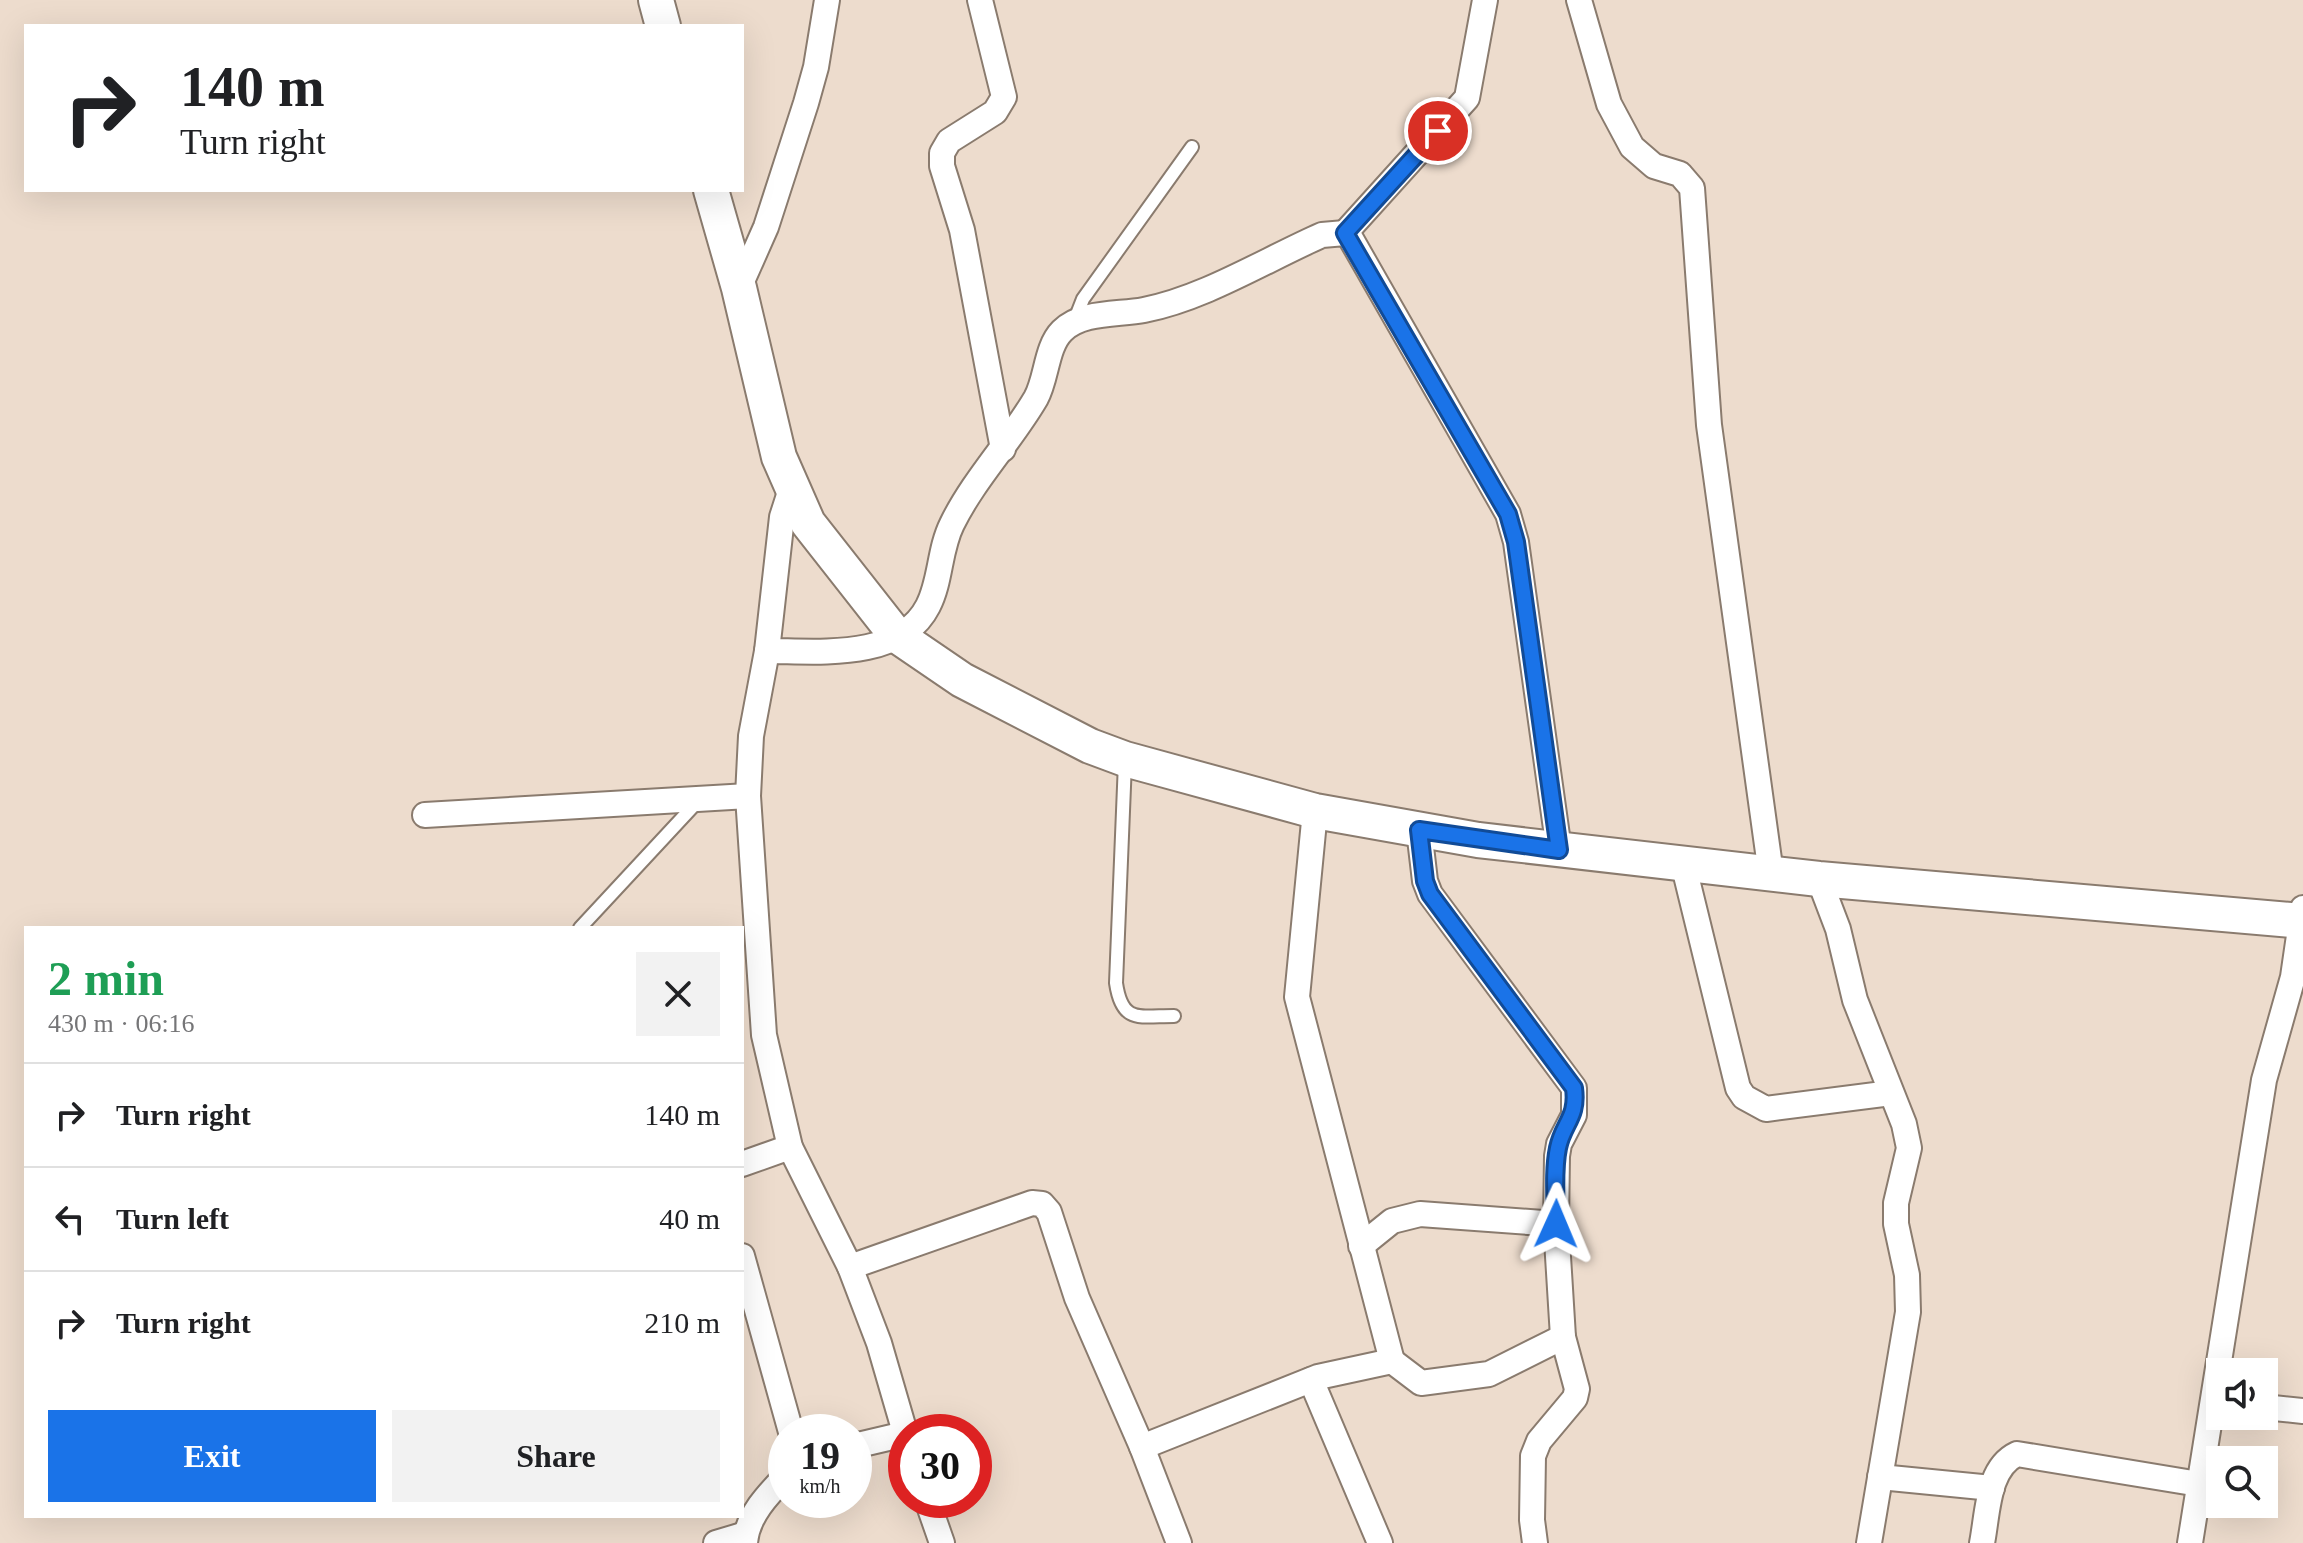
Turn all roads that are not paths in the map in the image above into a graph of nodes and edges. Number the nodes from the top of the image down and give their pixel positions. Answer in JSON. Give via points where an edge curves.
{"nodes":[{"id":1,"x":656,"y":0,"type":"edge"},
{"id":2,"x":827,"y":0,"type":"edge"},
{"id":3,"x":980,"y":0,"type":"edge"},
{"id":4,"x":1485,"y":0,"type":"edge"},
{"id":5,"x":1579,"y":0,"type":"edge"},
{"id":6,"x":662,"y":24,"type":"edge"},
{"id":7,"x":1192,"y":147,"type":"dead end"},
{"id":8,"x":712,"y":192,"type":"edge"},
{"id":9,"x":1345,"y":233,"type":"junction"},
{"id":10,"x":739,"y":288,"type":"junction"},
{"id":11,"x":1074,"y":322,"type":"junction"},
{"id":12,"x":1003,"y":449,"type":"junction"},
{"id":13,"x":791,"y":489,"type":"junction"},
{"id":14,"x":896,"y":635,"type":"junction"},
{"id":15,"x":767,"y":651,"type":"junction"},
{"id":16,"x":1125,"y":759,"type":"junction"},
{"id":17,"x":748,"y":796,"type":"junction"},
{"id":18,"x":700,"y":799,"type":"junction"},
{"id":19,"x":1315,"y":811,"type":"junction"},
{"id":20,"x":425,"y":815,"type":"dead end"},
{"id":21,"x":1419,"y":830,"type":"junction"},
{"id":22,"x":1559,"y":850,"type":"junction"},
{"id":23,"x":1683,"y":863,"type":"junction"},
{"id":24,"x":1771,"y":874,"type":"junction"},
{"id":25,"x":1819,"y":879,"type":"junction"},
{"id":26,"x":2302,"y":916,"type":"edge"},
{"id":27,"x":582,"y":926,"type":"edge"},
{"id":28,"x":1174,"y":1016,"type":"dead end"},
{"id":29,"x":753,"y":1038,"type":"edge"},
{"id":30,"x":1891,"y":1093,"type":"junction"},
{"id":31,"x":790,"y":1147,"type":"junction"},
{"id":32,"x":744,"y":1163,"type":"edge"},
{"id":33,"x":1556,"y":1224,"type":"junction"},
{"id":34,"x":1361,"y":1246,"type":"junction"},
{"id":35,"x":744,"y":1263,"type":"edge"},
{"id":36,"x":850,"y":1267,"type":"junction"},
{"id":37,"x":1563,"y":1337,"type":"junction"},
{"id":38,"x":2223,"y":1358,"type":"edge"},
{"id":39,"x":1392,"y":1361,"type":"junction"},
{"id":40,"x":1311,"y":1380,"type":"junction"},
{"id":41,"x":2278,"y":1408,"type":"edge"},
{"id":42,"x":2303,"y":1411,"type":"edge"},
{"id":43,"x":786,"y":1414,"type":"edge"},
{"id":44,"x":900,"y":1414,"type":"edge"},
{"id":45,"x":2210,"y":1430,"type":"edge"},
{"id":46,"x":1142,"y":1447,"type":"junction"},
{"id":47,"x":1880,"y":1477,"type":"junction"},
{"id":48,"x":2199,"y":1484,"type":"junction"},
{"id":49,"x":1992,"y":1488,"type":"junction"},
{"id":50,"x":768,"y":1494,"type":"edge"},
{"id":51,"x":933,"y":1518,"type":"edge"},
{"id":52,"x":746,"y":1539,"type":"edge"},
{"id":53,"x":716,"y":1543,"type":"edge"},
{"id":54,"x":942,"y":1543,"type":"edge"},
{"id":55,"x":1179,"y":1543,"type":"edge"},
{"id":56,"x":1380,"y":1543,"type":"edge"},
{"id":57,"x":1535,"y":1543,"type":"edge"},
{"id":58,"x":1869,"y":1543,"type":"edge"},
{"id":59,"x":1982,"y":1543,"type":"edge"},
{"id":60,"x":2190,"y":1543,"type":"edge"}],
"edges":[{"from":1,"to":6,"type":"street"},
{"from":2,"to":10,"type":"street","via":[[806,103],[766,227]]},
{"from":3,"to":12,"type":"street","via":[[1004,97],[995,112],[949,141],[942,166],[962,230]]},
{"from":4,"to":9,"type":"street","via":[[1467,98]]},
{"from":5,"to":24,"type":"street","via":[[1609,104],[1632,147],[1654,166],[1680,174],[1692,188],[1709,425]]},
{"from":7,"to":11,"type":"lane","via":[[1083,299]]},
{"from":8,"to":10,"type":"street"},
{"from":9,"to":11,"type":"street","via":[[1322,235],[1180,300]]},
{"from":9,"to":22,"type":"street","via":[[1508,514]]},
{"from":10,"to":13,"type":"street"},
{"from":11,"to":12,"type":"street","via":[[1057,338],[1039,393]]},
{"from":12,"to":14,"type":"street","via":[[951,526],[929,604],[919,621]]},
{"from":13,"to":14,"type":"street","via":[[808,523]]},
{"from":13,"to":15,"type":"street","via":[[782,517]]},
{"from":14,"to":15,"type":"street","via":[[849,650]]},
{"from":14,"to":16,"type":"street","via":[[962,680]]},
{"from":15,"to":17,"type":"street","via":[[751,736]]},
{"from":16,"to":19,"type":"street"},
{"from":16,"to":28,"type":"lane","via":[[1119,1000],[1133,1016]]},
{"from":17,"to":18,"type":"street"},
{"from":17,"to":29,"type":"street"},
{"from":18,"to":20,"type":"street"},
{"from":18,"to":27,"type":"lane"},
{"from":19,"to":21,"type":"street"},
{"from":19,"to":34,"type":"street","via":[[1297,997]]},
{"from":21,"to":22,"type":"street"},
{"from":21,"to":33,"type":"street","via":[[1430,894],[1574,1088],[1574,1115],[1557,1156]]},
{"from":22,"to":23,"type":"street"},
{"from":23,"to":24,"type":"street"},
{"from":23,"to":30,"type":"street","via":[[1744,1097],[1766,1109]]},
{"from":24,"to":25,"type":"street"},
{"from":25,"to":26,"type":"street"},
{"from":25,"to":30,"type":"street","via":[[1855,1000]]},
{"from":26,"to":38,"type":"street","via":[[2293,977],[2264,1080]]},
{"from":29,"to":31,"type":"street"},
{"from":30,"to":47,"type":"street","via":[[1909,1148],[1896,1224],[1909,1293]]},
{"from":31,"to":32,"type":"street"},
{"from":31,"to":36,"type":"street"},
{"from":33,"to":34,"type":"street","via":[[1420,1214],[1392,1221]]},
{"from":33,"to":37,"type":"street"},
{"from":34,"to":39,"type":"street"},
{"from":35,"to":43,"type":"street"},
{"from":36,"to":44,"type":"street"},
{"from":36,"to":46,"type":"street","via":[[1032,1203],[1042,1204]]},
{"from":37,"to":39,"type":"street","via":[[1489,1374],[1421,1383]]},
{"from":37,"to":57,"type":"street","via":[[1577,1389],[1533,1456]]},
{"from":39,"to":40,"type":"street"},
{"from":40,"to":46,"type":"street"},
{"from":40,"to":56,"type":"street"},
{"from":41,"to":42,"type":"street"},
{"from":45,"to":48,"type":"street"},
{"from":46,"to":55,"type":"street"},
{"from":47,"to":49,"type":"street"},
{"from":47,"to":58,"type":"street"},
{"from":48,"to":49,"type":"street","via":[[2017,1454],[2005,1459]]},
{"from":48,"to":60,"type":"street"},
{"from":49,"to":59,"type":"street"},
{"from":50,"to":52,"type":"street"},
{"from":51,"to":54,"type":"street"},
{"from":52,"to":53,"type":"street"}]}
